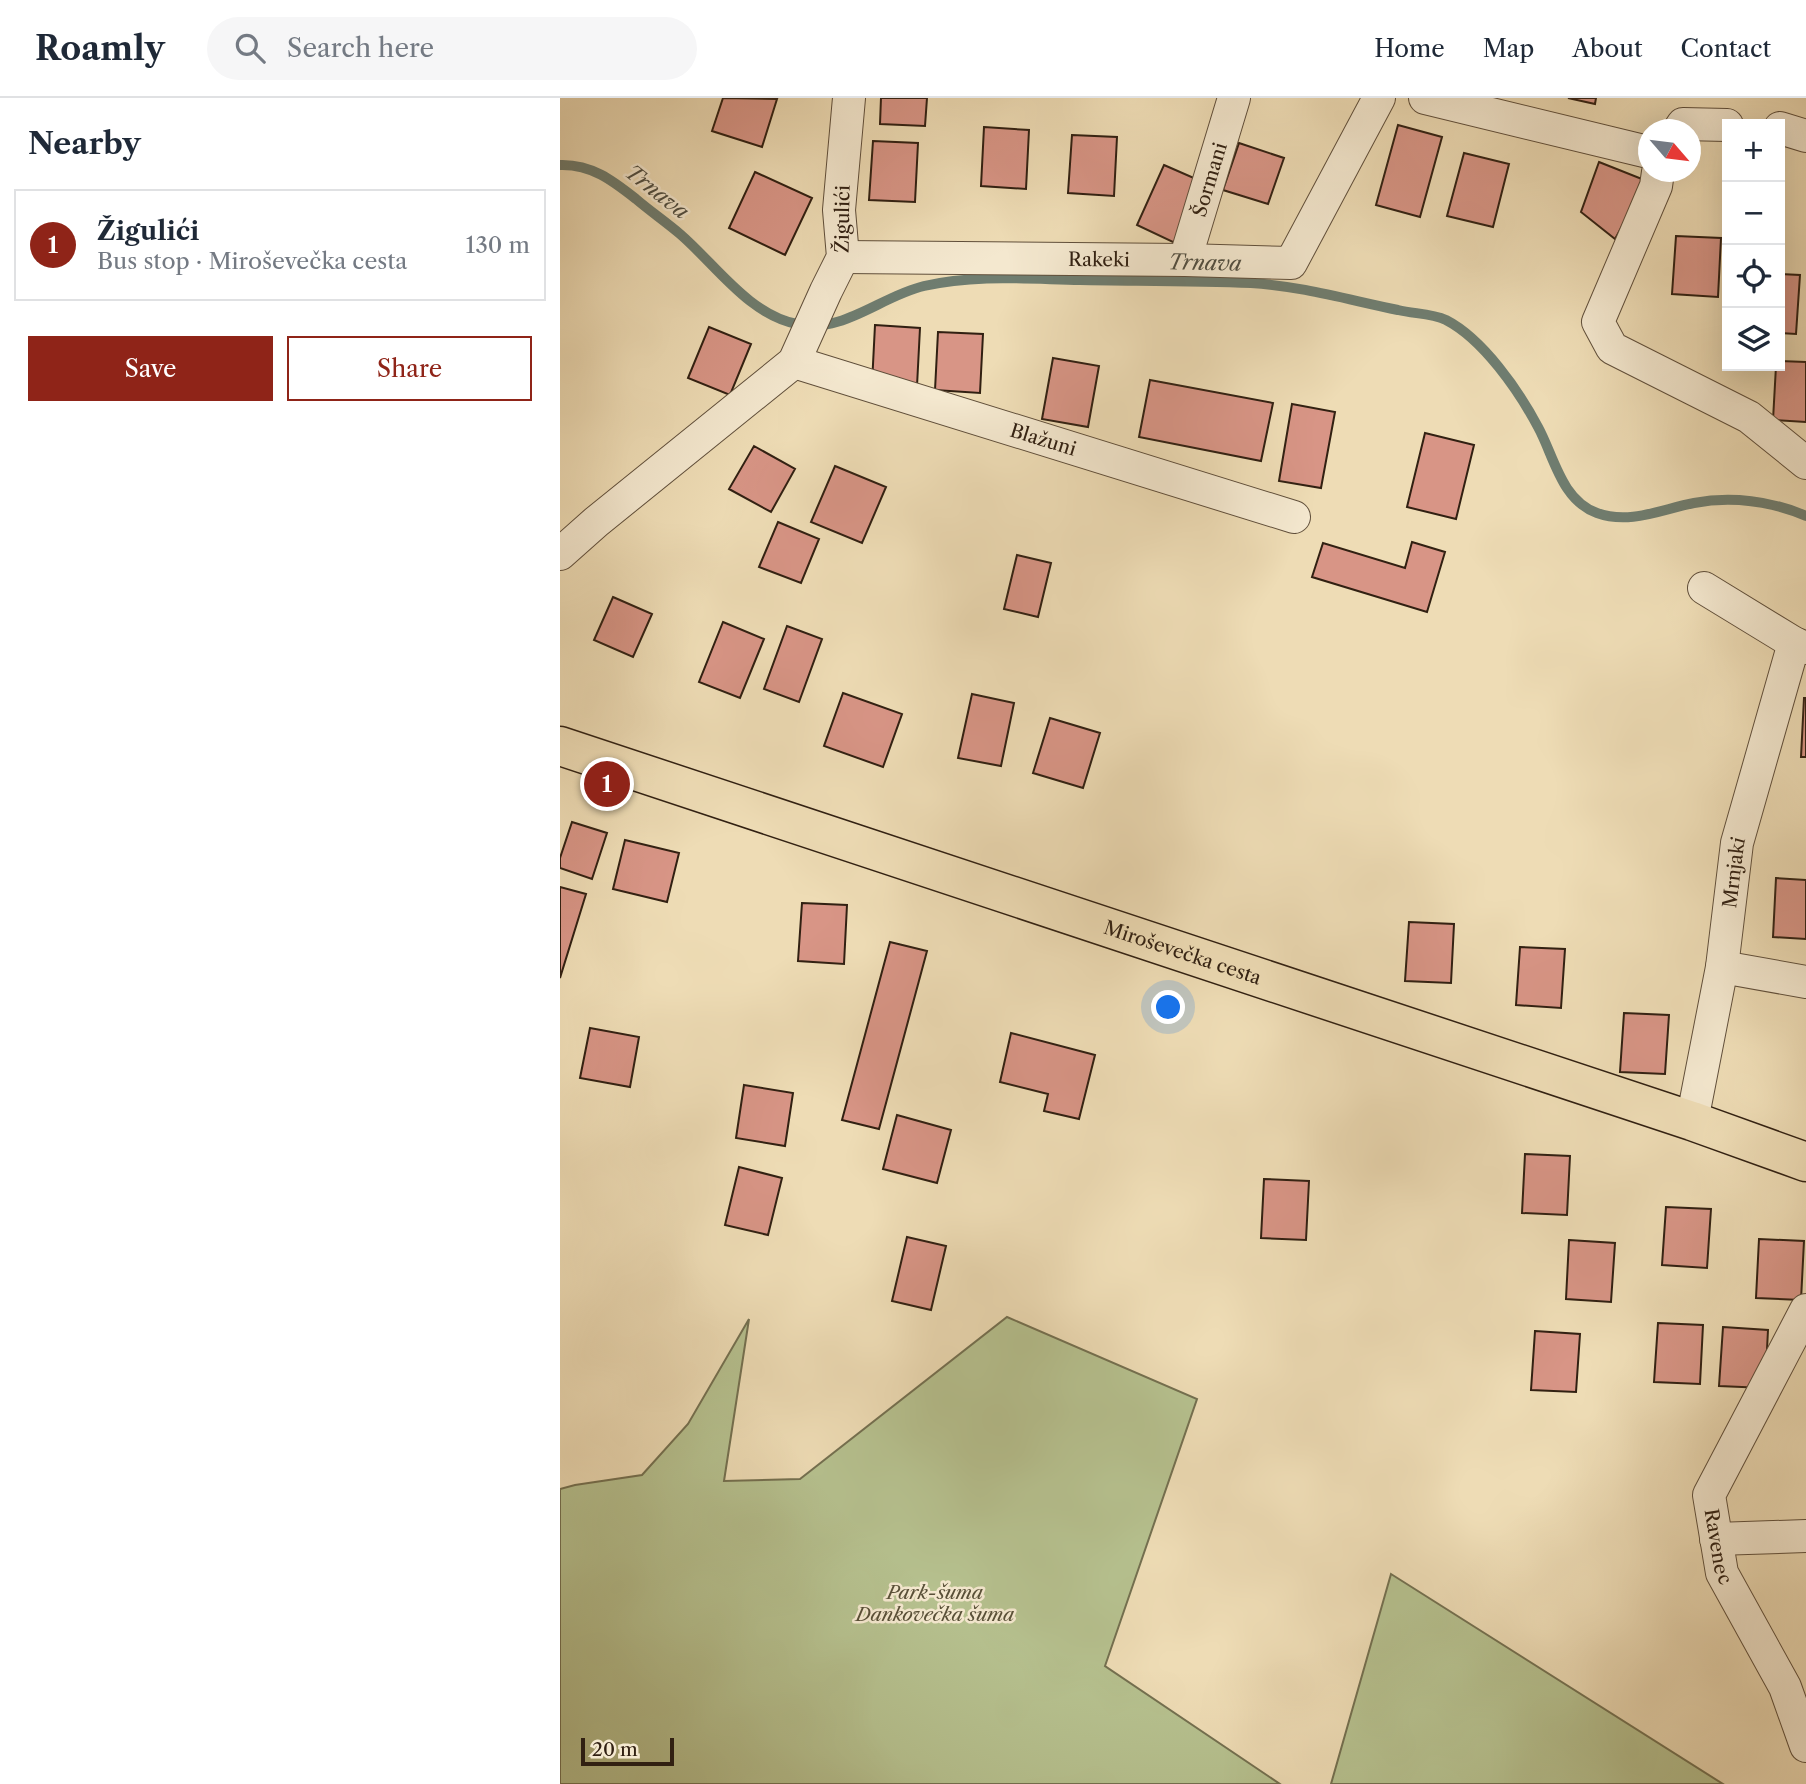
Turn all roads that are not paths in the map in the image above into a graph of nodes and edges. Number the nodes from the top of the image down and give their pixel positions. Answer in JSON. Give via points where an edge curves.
{"nodes":[{"id":1,"x":849,"y":98,"type":"edge"},
{"id":2,"x":1234,"y":98,"type":"edge"},
{"id":3,"x":1379,"y":98,"type":"edge"},
{"id":4,"x":1425,"y":98,"type":"edge"},
{"id":5,"x":1683,"y":117,"type":"edge"},
{"id":6,"x":1722,"y":124,"type":"edge"},
{"id":7,"x":1785,"y":130,"type":"edge"},
{"id":8,"x":1806,"y":136,"type":"edge"},
{"id":9,"x":1638,"y":150,"type":"edge"},
{"id":10,"x":1657,"y":182,"type":"edge"},
{"id":11,"x":844,"y":257,"type":"junction"},
{"id":12,"x":1185,"y":260,"type":"junction"},
{"id":13,"x":797,"y":356,"type":"junction"},
{"id":14,"x":1806,"y":463,"type":"edge"},
{"id":15,"x":1294,"y":517,"type":"dead end"},
{"id":16,"x":560,"y":554,"type":"edge"},
{"id":17,"x":1704,"y":588,"type":"dead end"},
{"id":18,"x":1800,"y":645,"type":"edge"},
{"id":19,"x":560,"y":746,"type":"edge"},
{"id":20,"x":1722,"y":967,"type":"junction"},
{"id":21,"x":1806,"y":982,"type":"edge"},
{"id":22,"x":1692,"y":1121,"type":"junction"},
{"id":23,"x":1806,"y":1162,"type":"edge"},
{"id":24,"x":1806,"y":1310,"type":"edge"},
{"id":25,"x":1806,"y":1536,"type":"edge"},
{"id":26,"x":1716,"y":1539,"type":"junction"},
{"id":27,"x":1806,"y":1746,"type":"edge"}],
"edges":[{"from":1,"to":11,"type":"street","name":"Žigulići","via":[[839,210]]},
{"from":2,"to":12,"type":"street","name":"Šormani"},
{"from":3,"to":12,"type":"street","name":"Rakeki","via":[[1291,263]]},
{"from":4,"to":9,"type":"street"},
{"from":5,"to":6,"type":"street"},
{"from":7,"to":8,"type":"street"},
{"from":10,"to":14,"type":"street","via":[[1598,322],[1612,348],[1749,417]]},
{"from":11,"to":12,"type":"street","name":"Rakeki"},
{"from":11,"to":13,"type":"street","name":"Žigulići"},
{"from":13,"to":15,"type":"street","name":"Blažuni"},
{"from":13,"to":16,"type":"street","name":"Žigulići"},
{"from":17,"to":18,"type":"street"},
{"from":18,"to":20,"type":"street","name":"Mrnjaki","via":[[1737,843]]},
{"from":19,"to":22,"type":"main road","name":"Miroševečka cesta"},
{"from":20,"to":21,"type":"street"},
{"from":20,"to":22,"type":"street","name":"Mrnjaki"},
{"from":22,"to":23,"type":"main road","name":"Miroševečka cesta"},
{"from":24,"to":26,"type":"street","name":"Ravenec","via":[[1709,1495]]},
{"from":25,"to":26,"type":"street"},
{"from":26,"to":27,"type":"street","name":"Ravenec","via":[[1722,1573],[1785,1687]]}]}
